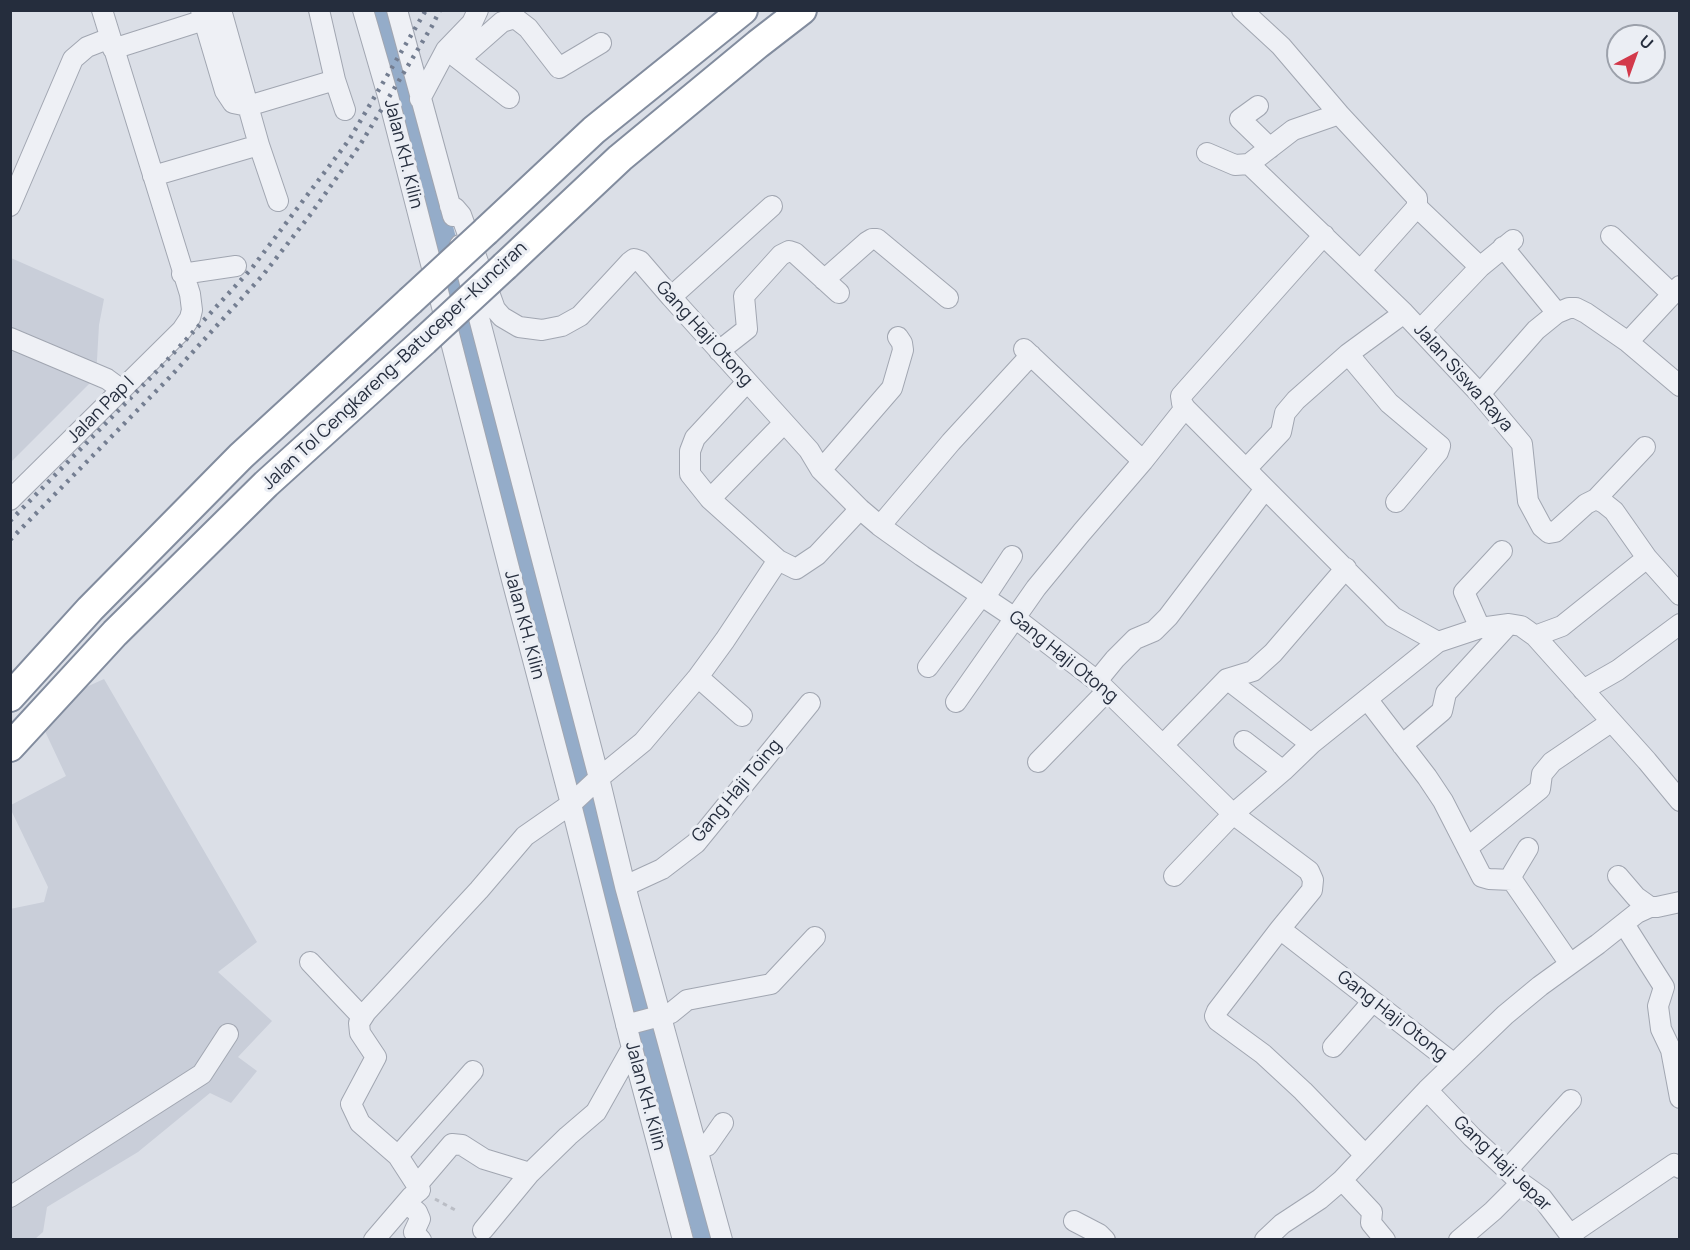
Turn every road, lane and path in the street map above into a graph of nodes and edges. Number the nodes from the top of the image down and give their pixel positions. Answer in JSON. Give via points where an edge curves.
{"nodes":[{"id":1,"x":102,"y":10,"type":"edge"},
{"id":2,"x":319,"y":10,"type":"edge"},
{"id":3,"x":363,"y":10,"type":"edge"},
{"id":4,"x":397,"y":10,"type":"edge"},
{"id":5,"x":477,"y":10,"type":"edge"},
{"id":6,"x":743,"y":10,"type":"edge"},
{"id":7,"x":802,"y":10,"type":"edge"},
{"id":8,"x":1242,"y":10,"type":"edge"},
{"id":9,"x":218,"y":13,"type":"edge"},
{"id":10,"x":601,"y":43,"type":"dead end"},
{"id":11,"x":112,"y":44,"type":"junction"},
{"id":12,"x":453,"y":55,"type":"junction"},
{"id":13,"x":335,"y":80,"type":"junction"},
{"id":14,"x":509,"y":98,"type":"dead end"},
{"id":15,"x":420,"y":99,"type":"junction"},
{"id":16,"x":248,"y":106,"type":"junction"},
{"id":17,"x":1258,"y":106,"type":"dead end"},
{"id":18,"x":345,"y":110,"type":"dead end"},
{"id":19,"x":1339,"y":114,"type":"junction"},
{"id":20,"x":259,"y":145,"type":"junction"},
{"id":21,"x":1270,"y":148,"type":"junction"},
{"id":22,"x":1207,"y":153,"type":"dead end"},
{"id":23,"x":1249,"y":164,"type":"junction"},
{"id":24,"x":153,"y":177,"type":"junction"},
{"id":25,"x":278,"y":201,"type":"dead end"},
{"id":26,"x":10,"y":206,"type":"edge"},
{"id":27,"x":450,"y":206,"type":"junction"},
{"id":28,"x":772,"y":206,"type":"dead end"},
{"id":29,"x":1417,"y":207,"type":"junction"},
{"id":30,"x":1324,"y":235,"type":"junction"},
{"id":31,"x":1611,"y":236,"type":"dead end"},
{"id":32,"x":236,"y":266,"type":"dead end"},
{"id":33,"x":1480,"y":267,"type":"junction"},
{"id":34,"x":1361,"y":270,"type":"junction"},
{"id":35,"x":182,"y":274,"type":"junction"},
{"id":36,"x":1676,"y":290,"type":"edge"},
{"id":37,"x":671,"y":297,"type":"junction"},
{"id":38,"x":948,"y":298,"type":"dead end"},
{"id":39,"x":1404,"y":313,"type":"junction"},
{"id":40,"x":1557,"y":313,"type":"junction"},
{"id":41,"x":1420,"y":330,"type":"junction"},
{"id":42,"x":898,"y":337,"type":"dead end"},
{"id":43,"x":10,"y":338,"type":"edge"},
{"id":44,"x":1628,"y":342,"type":"junction"},
{"id":45,"x":719,"y":351,"type":"junction"},
{"id":46,"x":1348,"y":354,"type":"junction"},
{"id":47,"x":747,"y":382,"type":"junction"},
{"id":48,"x":1680,"y":386,"type":"edge"},
{"id":49,"x":122,"y":390,"type":"junction"},
{"id":50,"x":1480,"y":394,"type":"junction"},
{"id":51,"x":1185,"y":408,"type":"junction"},
{"id":52,"x":784,"y":423,"type":"junction"},
{"id":53,"x":1645,"y":447,"type":"dead end"},
{"id":54,"x":1143,"y":462,"type":"junction"},
{"id":55,"x":821,"y":470,"type":"junction"},
{"id":56,"x":1246,"y":470,"type":"junction"},
{"id":57,"x":1265,"y":489,"type":"junction"},
{"id":58,"x":710,"y":499,"type":"junction"},
{"id":59,"x":1596,"y":499,"type":"junction"},
{"id":60,"x":10,"y":500,"type":"edge"},
{"id":61,"x":1396,"y":502,"type":"dead end"},
{"id":62,"x":860,"y":508,"type":"junction"},
{"id":63,"x":880,"y":526,"type":"junction"},
{"id":64,"x":1502,"y":551,"type":"dead end"},
{"id":65,"x":1012,"y":556,"type":"dead end"},
{"id":66,"x":1647,"y":558,"type":"junction"},
{"id":67,"x":778,"y":560,"type":"junction"},
{"id":68,"x":1346,"y":568,"type":"junction"},
{"id":69,"x":1680,"y":595,"type":"edge"},
{"id":70,"x":984,"y":596,"type":"junction"},
{"id":71,"x":1015,"y":618,"type":"junction"},
{"id":72,"x":1509,"y":624,"type":"junction"},
{"id":73,"x":1680,"y":624,"type":"edge"},
{"id":74,"x":1480,"y":628,"type":"junction"},
{"id":75,"x":1535,"y":636,"type":"junction"},
{"id":76,"x":1438,"y":642,"type":"junction"},
{"id":77,"x":928,"y":667,"type":"dead end"},
{"id":78,"x":698,"y":676,"type":"junction"},
{"id":79,"x":1227,"y":679,"type":"junction"},
{"id":80,"x":1102,"y":686,"type":"junction"},
{"id":81,"x":1583,"y":690,"type":"junction"},
{"id":82,"x":10,"y":697,"type":"edge"},
{"id":83,"x":1367,"y":699,"type":"junction"},
{"id":84,"x":956,"y":702,"type":"dead end"},
{"id":85,"x":810,"y":703,"type":"dead end"},
{"id":86,"x":742,"y":716,"type":"dead end"},
{"id":87,"x":1611,"y":722,"type":"junction"},
{"id":88,"x":1244,"y":741,"type":"dead end"},
{"id":89,"x":1311,"y":744,"type":"junction"},
{"id":90,"x":1163,"y":745,"type":"junction"},
{"id":91,"x":1402,"y":745,"type":"junction"},
{"id":92,"x":10,"y":747,"type":"edge"},
{"id":93,"x":1038,"y":762,"type":"dead end"},
{"id":94,"x":1283,"y":771,"type":"junction"},
{"id":95,"x":585,"y":790,"type":"junction"},
{"id":96,"x":1680,"y":801,"type":"edge"},
{"id":97,"x":1233,"y":814,"type":"junction"},
{"id":98,"x":1467,"y":848,"type":"junction"},
{"id":99,"x":1528,"y":848,"type":"dead end"},
{"id":100,"x":1174,"y":876,"type":"dead end"},
{"id":101,"x":1618,"y":876,"type":"dead end"},
{"id":102,"x":1512,"y":880,"type":"junction"},
{"id":103,"x":625,"y":886,"type":"junction"},
{"id":104,"x":1680,"y":902,"type":"edge"},
{"id":105,"x":1650,"y":907,"type":"junction"},
{"id":106,"x":1624,"y":924,"type":"junction"},
{"id":107,"x":1280,"y":929,"type":"junction"},
{"id":108,"x":815,"y":937,"type":"dead end"},
{"id":109,"x":310,"y":962,"type":"dead end"},
{"id":110,"x":1570,"y":964,"type":"junction"},
{"id":111,"x":1373,"y":1001,"type":"junction"},
{"id":112,"x":363,"y":1017,"type":"junction"},
{"id":113,"x":643,"y":1020,"type":"junction"},
{"id":114,"x":228,"y":1034,"type":"dead end"},
{"id":115,"x":1333,"y":1047,"type":"dead end"},
{"id":116,"x":632,"y":1048,"type":"junction"},
{"id":117,"x":1454,"y":1064,"type":"junction"},
{"id":118,"x":473,"y":1071,"type":"dead end"},
{"id":119,"x":1427,"y":1090,"type":"junction"},
{"id":120,"x":1680,"y":1098,"type":"edge"},
{"id":121,"x":1571,"y":1100,"type":"dead end"},
{"id":122,"x":723,"y":1123,"type":"dead end"},
{"id":123,"x":697,"y":1148,"type":"junction"},
{"id":124,"x":1365,"y":1155,"type":"junction"},
{"id":125,"x":398,"y":1156,"type":"junction"},
{"id":126,"x":1680,"y":1168,"type":"edge"},
{"id":127,"x":530,"y":1173,"type":"junction"},
{"id":128,"x":1514,"y":1176,"type":"junction"},
{"id":129,"x":1342,"y":1180,"type":"junction"},
{"id":130,"x":415,"y":1193,"type":"junction"},
{"id":131,"x":10,"y":1197,"type":"edge"},
{"id":132,"x":457,"y":1211,"type":"dead end"},
{"id":133,"x":1074,"y":1221,"type":"dead end"},
{"id":134,"x":483,"y":1230,"type":"dead end"},
{"id":135,"x":1573,"y":1237,"type":"edge"},
{"id":136,"x":374,"y":1239,"type":"edge"},
{"id":137,"x":421,"y":1239,"type":"edge"},
{"id":138,"x":683,"y":1239,"type":"edge"},
{"id":139,"x":722,"y":1239,"type":"edge"},
{"id":140,"x":1105,"y":1239,"type":"edge"},
{"id":141,"x":1265,"y":1239,"type":"edge"},
{"id":142,"x":1385,"y":1239,"type":"edge"},
{"id":143,"x":1459,"y":1239,"type":"edge"}],
"edges":[{"from":1,"to":11,"type":"street"},
{"from":2,"to":13,"type":"street"},
{"from":3,"to":95,"type":"street","name":"Jalan KH. Kilin","via":[[511,576]]},
{"from":4,"to":15,"type":"street","name":"Jalan KH. Kilin"},
{"from":5,"to":12,"type":"street"},
{"from":6,"to":82,"type":"highway","name":"Jalan Tol Cengkareng–Batuceper–Kunciran","bridge":true,"via":[[594,130],[241,456],[90,609]]},
{"from":7,"to":92,"type":"highway","name":"Jalan Tol Cengkareng–Batuceper–Kunciran","bridge":true,"via":[[620,158],[266,484],[115,633]]},
{"from":8,"to":19,"type":"street","via":[[1281,46]]},
{"from":9,"to":11,"type":"street"},
{"from":9,"to":16,"type":"street"},
{"from":10,"to":12,"type":"street","via":[[559,68],[528,28],[515,18],[502,22]]},
{"from":11,"to":24,"type":"street"},
{"from":11,"to":26,"type":"street","via":[[87,47],[73,60]]},
{"from":12,"to":14,"type":"street"},
{"from":12,"to":15,"type":"street"},
{"from":13,"to":16,"type":"street"},
{"from":13,"to":18,"type":"street"},
{"from":15,"to":27,"type":"street","name":"Jalan KH. Kilin"},
{"from":16,"to":20,"type":"street"},
{"from":17,"to":21,"type":"street","via":[[1240,119]]},
{"from":19,"to":21,"type":"street","via":[[1293,130]]},
{"from":19,"to":29,"type":"street","via":[[1417,198]]},
{"from":20,"to":24,"type":"street"},
{"from":20,"to":25,"type":"street"},
{"from":21,"to":23,"type":"street"},
{"from":22,"to":23,"type":"street","via":[[1235,165]]},
{"from":23,"to":30,"type":"street","name":"Jalan Siswa Raya"},
{"from":24,"to":35,"type":"street"},
{"from":27,"to":37,"type":"street","name":"Gang Haji Otong","via":[[461,215],[495,309],[519,327],[542,330],[562,326],[580,316],[634,259]]},
{"from":27,"to":95,"type":"street","name":"Jalan KH. Kilin"},
{"from":28,"to":37,"type":"street"},
{"from":29,"to":33,"type":"street"},
{"from":29,"to":34,"type":"street"},
{"from":30,"to":34,"type":"street","name":"Jalan Siswa Raya"},
{"from":30,"to":51,"type":"street","via":[[1182,396]]},
{"from":31,"to":36,"type":"street"},
{"from":32,"to":35,"type":"street"},
{"from":33,"to":40,"type":"street","via":[[1508,243]]},
{"from":33,"to":41,"type":"street"},
{"from":34,"to":39,"type":"street","name":"Jalan Siswa Raya"},
{"from":35,"to":49,"type":"street","name":"Jalan Pap I","via":[[190,294],[190,318]]},
{"from":36,"to":44,"type":"street"},
{"from":37,"to":45,"type":"street","name":"Gang Haji Otong"},
{"from":38,"to":45,"type":"street","via":[[878,239],[867,242],[832,287],[789,251],[746,293],[747,329]]},
{"from":39,"to":41,"type":"street","name":"Jalan Siswa Raya"},
{"from":39,"to":46,"type":"street"},
{"from":40,"to":44,"type":"street","via":[[1576,308]]},
{"from":40,"to":50,"type":"street","via":[[1536,330]]},
{"from":41,"to":50,"type":"street","name":"Jalan Siswa Raya"},
{"from":42,"to":55,"type":"street","via":[[903,350],[892,388]]},
{"from":43,"to":49,"type":"street","via":[[107,379]]},
{"from":44,"to":48,"type":"street"},
{"from":45,"to":47,"type":"street","name":"Gang Haji Otong"},
{"from":46,"to":56,"type":"street","via":[[1296,400],[1286,413],[1281,432]]},
{"from":46,"to":61,"type":"street","via":[[1389,403],[1440,446]]},
{"from":47,"to":52,"type":"street","name":"Gang Haji Otong"},
{"from":47,"to":58,"type":"street","via":[[695,438],[690,451],[690,474]]},
{"from":49,"to":60,"type":"street","name":"Jalan Pap I"},
{"from":50,"to":59,"type":"street","name":"Jalan Siswa Raya","via":[[1522,444],[1528,501],[1548,533],[1555,532]]},
{"from":51,"to":54,"type":"street"},
{"from":51,"to":56,"type":"street"},
{"from":52,"to":55,"type":"street","name":"Gang Haji Otong"},
{"from":52,"to":58,"type":"street"},
{"from":53,"to":59,"type":"street"},
{"from":54,"to":63,"type":"street","via":[[1028,352]]},
{"from":54,"to":71,"type":"street"},
{"from":55,"to":62,"type":"street","name":"Gang Haji Otong"},
{"from":56,"to":57,"type":"street"},
{"from":57,"to":68,"type":"street"},
{"from":57,"to":80,"type":"street","via":[[1168,617],[1115,659]]},
{"from":58,"to":67,"type":"street"},
{"from":59,"to":66,"type":"street","via":[[1614,511]]},
{"from":62,"to":63,"type":"street","name":"Gang Haji Otong"},
{"from":62,"to":67,"type":"street","via":[[806,564],[796,569]]},
{"from":63,"to":70,"type":"street","name":"Gang Haji Otong"},
{"from":64,"to":74,"type":"street","via":[[1464,592]]},
{"from":65,"to":70,"type":"street"},
{"from":66,"to":69,"type":"street"},
{"from":66,"to":75,"type":"street","via":[[1562,626]]},
{"from":67,"to":78,"type":"street"},
{"from":68,"to":76,"type":"street","via":[[1394,617]]},
{"from":68,"to":79,"type":"street","via":[[1273,653],[1253,670]]},
{"from":70,"to":71,"type":"street","name":"Gang Haji Otong"},
{"from":70,"to":77,"type":"street"},
{"from":71,"to":80,"type":"street","name":"Gang Haji Otong"},
{"from":71,"to":84,"type":"street"},
{"from":72,"to":74,"type":"street"},
{"from":72,"to":75,"type":"street","via":[[1521,626]]},
{"from":72,"to":91,"type":"street","via":[[1446,693],[1442,711]]},
{"from":73,"to":81,"type":"street","via":[[1618,670]]},
{"from":74,"to":76,"type":"street"},
{"from":75,"to":81,"type":"street"},
{"from":76,"to":83,"type":"street"},
{"from":78,"to":86,"type":"street"},
{"from":78,"to":95,"type":"street","via":[[643,742]]},
{"from":79,"to":89,"type":"street"},
{"from":79,"to":90,"type":"street"},
{"from":80,"to":90,"type":"street","name":"Gang Haji Otong"},
{"from":80,"to":93,"type":"street"},
{"from":81,"to":87,"type":"street"},
{"from":83,"to":89,"type":"street"},
{"from":83,"to":91,"type":"street"},
{"from":85,"to":103,"type":"street","name":"Gang Haji Toing","via":[[696,843],[662,869]]},
{"from":87,"to":96,"type":"street"},
{"from":87,"to":98,"type":"street","via":[[1552,762],[1542,774],[1540,789]]},
{"from":88,"to":94,"type":"street"},
{"from":89,"to":94,"type":"street"},
{"from":90,"to":97,"type":"street","name":"Gang Haji Otong"},
{"from":91,"to":98,"type":"street","via":[[1443,801]]},
{"from":94,"to":97,"type":"street"},
{"from":95,"to":103,"type":"street","name":"Jalan KH. Kilin"},
{"from":95,"to":112,"type":"street","via":[[525,836]]},
{"from":95,"to":113,"type":"street","name":"Jalan KH. Kilin"},
{"from":97,"to":100,"type":"street"},
{"from":97,"to":107,"type":"street","name":"Gang Haji Otong","via":[[1312,875],[1312,890]]},
{"from":98,"to":102,"type":"street","via":[[1482,877]]},
{"from":99,"to":102,"type":"street","via":[[1512,873]]},
{"from":101,"to":105,"type":"street"},
{"from":102,"to":110,"type":"street"},
{"from":103,"to":113,"type":"street","name":"Jalan KH. Kilin"},
{"from":104,"to":105,"type":"street"},
{"from":105,"to":106,"type":"street","name":"Gang Haji Otong"},
{"from":106,"to":110,"type":"street","name":"Gang Haji Otong"},
{"from":106,"to":120,"type":"street","via":[[1664,987],[1658,1006],[1661,1029],[1671,1050]]},
{"from":107,"to":111,"type":"street","name":"Gang Haji Otong"},
{"from":107,"to":124,"type":"street","via":[[1215,1016],[1303,1091]]},
{"from":108,"to":113,"type":"street","via":[[771,984],[687,1000],[671,1013]]},
{"from":109,"to":112,"type":"street"},
{"from":110,"to":117,"type":"street","name":"Gang Haji Otong","via":[[1505,1015]]},
{"from":111,"to":115,"type":"street"},
{"from":111,"to":117,"type":"street","name":"Gang Haji Otong"},
{"from":112,"to":125,"type":"street","via":[[360,1033],[376,1057],[351,1104],[360,1123]]},
{"from":113,"to":116,"type":"street","name":"Jalan KH. Kilin"},
{"from":113,"to":123,"type":"street","name":"Jalan KH. Kilin"},
{"from":114,"to":131,"type":"street","via":[[202,1074]]},
{"from":116,"to":127,"type":"street","via":[[596,1112]]},
{"from":116,"to":138,"type":"street","name":"Jalan KH. Kilin"},
{"from":117,"to":119,"type":"street"},
{"from":118,"to":125,"type":"street"},
{"from":119,"to":124,"type":"street"},
{"from":119,"to":128,"type":"street","name":"Gang Haji Jepar"},
{"from":121,"to":128,"type":"street"},
{"from":122,"to":123,"type":"street","via":[[707,1146]]},
{"from":123,"to":139,"type":"street","name":"Jalan KH. Kilin"},
{"from":124,"to":129,"type":"street"},
{"from":125,"to":130,"type":"street"},
{"from":126,"to":135,"type":"street","via":[[1674,1164]]},
{"from":127,"to":130,"type":"street","via":[[452,1144]]},
{"from":127,"to":134,"type":"street"},
{"from":128,"to":135,"type":"street","name":"Gang Haji Jepar","via":[[1542,1198]]},
{"from":128,"to":143,"type":"street","via":[[1493,1211]]},
{"from":129,"to":141,"type":"street"},
{"from":129,"to":142,"type":"street","via":[[1372,1212],[1371,1223]]},
{"from":130,"to":132,"type":"path"},
{"from":130,"to":136,"type":"street"},
{"from":130,"to":137,"type":"street","via":[[420,1220],[414,1232]]},
{"from":133,"to":140,"type":"street"}]}
